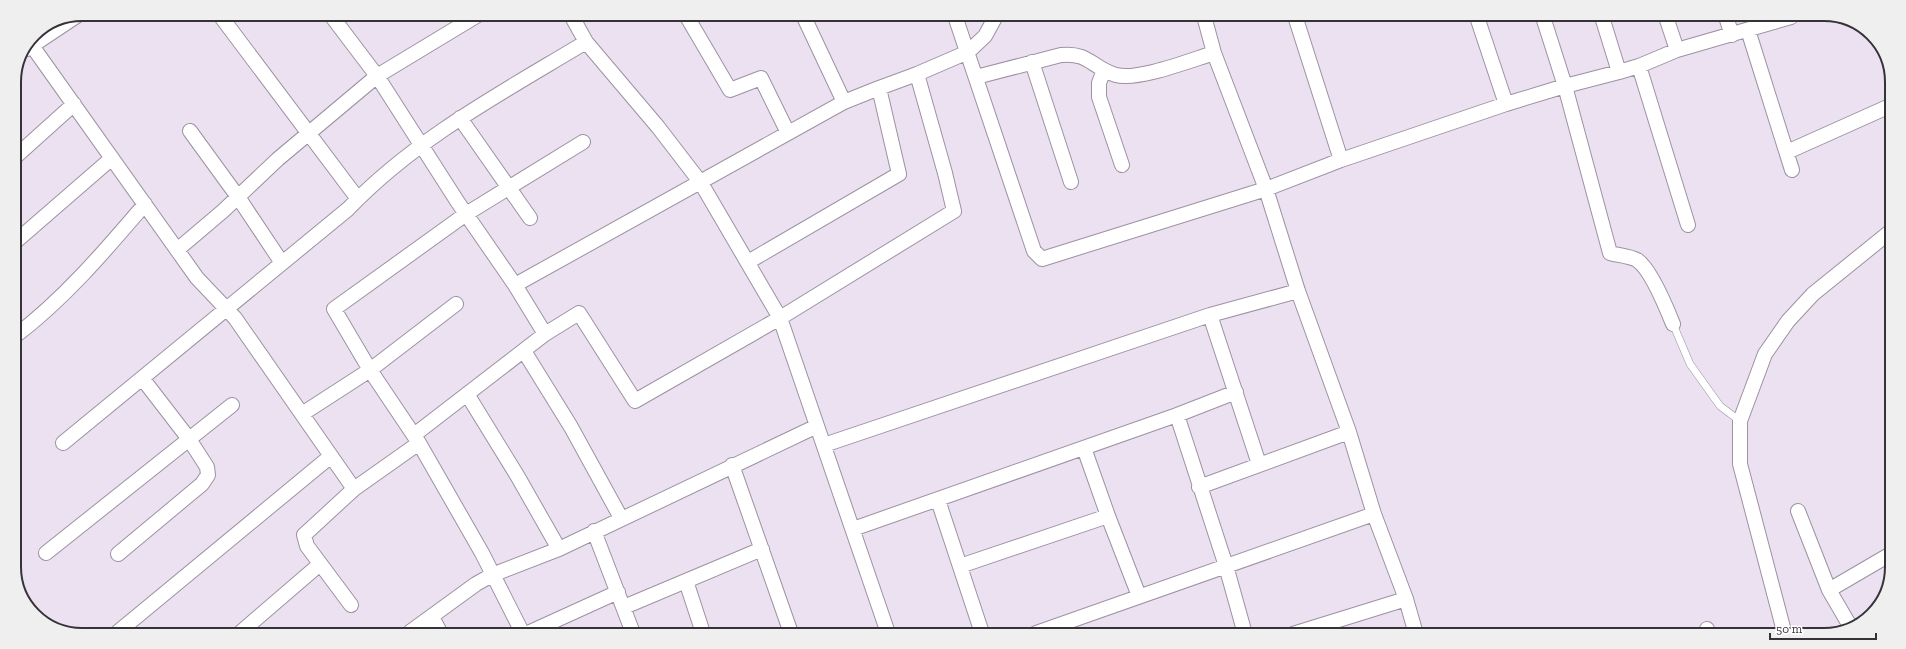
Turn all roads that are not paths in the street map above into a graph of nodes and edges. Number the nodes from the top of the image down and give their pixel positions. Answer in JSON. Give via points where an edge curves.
{"nodes":[{"id":1,"x":224,"y":21,"type":"edge"},
{"id":2,"x":335,"y":21,"type":"edge"},
{"id":3,"x":468,"y":21,"type":"edge"},
{"id":4,"x":574,"y":21,"type":"edge"},
{"id":5,"x":690,"y":21,"type":"edge"},
{"id":6,"x":806,"y":21,"type":"edge"},
{"id":7,"x":957,"y":21,"type":"edge"},
{"id":8,"x":993,"y":21,"type":"edge"},
{"id":9,"x":1205,"y":21,"type":"edge"},
{"id":10,"x":1297,"y":21,"type":"edge"},
{"id":11,"x":1478,"y":21,"type":"edge"},
{"id":12,"x":1544,"y":21,"type":"edge"},
{"id":13,"x":1603,"y":21,"type":"edge"},
{"id":14,"x":1667,"y":21,"type":"edge"},
{"id":15,"x":1727,"y":21,"type":"edge"},
{"id":16,"x":1778,"y":21,"type":"edge"},
{"id":17,"x":64,"y":24,"type":"edge"},
{"id":18,"x":1748,"y":30,"type":"junction"},
{"id":19,"x":1732,"y":35,"type":"junction"},
{"id":20,"x":38,"y":41,"type":"edge"},
{"id":21,"x":586,"y":42,"type":"junction"},
{"id":22,"x":31,"y":48,"type":"edge"},
{"id":23,"x":1677,"y":50,"type":"junction"},
{"id":24,"x":968,"y":52,"type":"junction"},
{"id":25,"x":1214,"y":53,"type":"junction"},
{"id":26,"x":1032,"y":62,"type":"junction"},
{"id":27,"x":1639,"y":66,"type":"junction"},
{"id":28,"x":1104,"y":70,"type":"junction"},
{"id":29,"x":1619,"y":72,"type":"junction"},
{"id":30,"x":917,"y":74,"type":"junction"},
{"id":31,"x":377,"y":76,"type":"junction"},
{"id":32,"x":976,"y":77,"type":"junction"},
{"id":33,"x":1565,"y":86,"type":"junction"},
{"id":34,"x":880,"y":88,"type":"junction"},
{"id":35,"x":844,"y":102,"type":"junction"},
{"id":36,"x":74,"y":104,"type":"junction"},
{"id":37,"x":1506,"y":104,"type":"junction"},
{"id":38,"x":1885,"y":108,"type":"edge"},
{"id":39,"x":460,"y":118,"type":"junction"},
{"id":40,"x":190,"y":131,"type":"dead end"},
{"id":41,"x":309,"y":133,"type":"junction"},
{"id":42,"x":788,"y":133,"type":"junction"},
{"id":43,"x":583,"y":142,"type":"dead end"},
{"id":44,"x":422,"y":145,"type":"junction"},
{"id":45,"x":21,"y":152,"type":"edge"},
{"id":46,"x":1786,"y":152,"type":"junction"},
{"id":47,"x":112,"y":158,"type":"junction"},
{"id":48,"x":1342,"y":160,"type":"junction"},
{"id":49,"x":1122,"y":165,"type":"dead end"},
{"id":50,"x":1792,"y":170,"type":"dead end"},
{"id":51,"x":1072,"y":182,"type":"dead end"},
{"id":52,"x":702,"y":183,"type":"junction"},
{"id":53,"x":508,"y":188,"type":"junction"},
{"id":54,"x":1266,"y":189,"type":"junction"},
{"id":55,"x":238,"y":197,"type":"junction"},
{"id":56,"x":358,"y":199,"type":"junction"},
{"id":57,"x":145,"y":204,"type":"junction"},
{"id":58,"x":466,"y":214,"type":"junction"},
{"id":59,"x":530,"y":218,"type":"dead end"},
{"id":60,"x":1688,"y":224,"type":"dead end"},
{"id":61,"x":1885,"y":236,"type":"edge"},
{"id":62,"x":21,"y":237,"type":"edge"},
{"id":63,"x":177,"y":250,"type":"junction"},
{"id":64,"x":748,"y":262,"type":"junction"},
{"id":65,"x":282,"y":263,"type":"junction"},
{"id":66,"x":515,"y":285,"type":"junction"},
{"id":67,"x":1298,"y":291,"type":"junction"},
{"id":68,"x":456,"y":304,"type":"dead end"},
{"id":69,"x":226,"y":309,"type":"junction"},
{"id":70,"x":1210,"y":315,"type":"junction"},
{"id":71,"x":780,"y":318,"type":"junction"},
{"id":72,"x":1673,"y":324,"type":"joint"},
{"id":73,"x":21,"y":332,"type":"edge"},
{"id":74,"x":545,"y":334,"type":"junction"},
{"id":75,"x":524,"y":351,"type":"junction"},
{"id":76,"x":370,"y":370,"type":"junction"},
{"id":77,"x":142,"y":378,"type":"junction"},
{"id":78,"x":1236,"y":392,"type":"junction"},
{"id":79,"x":467,"y":394,"type":"junction"},
{"id":80,"x":232,"y":405,"type":"dead end"},
{"id":81,"x":302,"y":414,"type":"junction"},
{"id":82,"x":1177,"y":415,"type":"junction"},
{"id":83,"x":1740,"y":421,"type":"junction"},
{"id":84,"x":817,"y":426,"type":"junction"},
{"id":85,"x":1349,"y":432,"type":"junction"},
{"id":86,"x":189,"y":439,"type":"junction"},
{"id":87,"x":416,"y":439,"type":"junction"},
{"id":88,"x":63,"y":442,"type":"dead end"},
{"id":89,"x":824,"y":445,"type":"junction"},
{"id":90,"x":1084,"y":448,"type":"junction"},
{"id":91,"x":331,"y":456,"type":"junction"},
{"id":92,"x":1259,"y":464,"type":"junction"},
{"id":93,"x":732,"y":465,"type":"junction"},
{"id":94,"x":1199,"y":487,"type":"junction"},
{"id":95,"x":354,"y":489,"type":"junction"},
{"id":96,"x":938,"y":500,"type":"junction"},
{"id":97,"x":1798,"y":510,"type":"dead end"},
{"id":98,"x":1374,"y":514,"type":"junction"},
{"id":99,"x":1108,"y":516,"type":"junction"},
{"id":100,"x":622,"y":518,"type":"junction"},
{"id":101,"x":853,"y":529,"type":"junction"},
{"id":102,"x":594,"y":531,"type":"junction"},
{"id":103,"x":762,"y":548,"type":"junction"},
{"id":104,"x":558,"y":550,"type":"junction"},
{"id":105,"x":46,"y":553,"type":"dead end"},
{"id":106,"x":118,"y":554,"type":"dead end"},
{"id":107,"x":1885,"y":557,"type":"edge"},
{"id":108,"x":320,"y":564,"type":"junction"},
{"id":109,"x":960,"y":566,"type":"junction"},
{"id":110,"x":1226,"y":566,"type":"junction"},
{"id":111,"x":492,"y":575,"type":"junction"},
{"id":112,"x":686,"y":581,"type":"junction"},
{"id":113,"x":1829,"y":590,"type":"junction"},
{"id":114,"x":618,"y":592,"type":"junction"},
{"id":115,"x":1139,"y":596,"type":"junction"},
{"id":116,"x":1406,"y":599,"type":"junction"},
{"id":117,"x":351,"y":605,"type":"dead end"},
{"id":118,"x":624,"y":607,"type":"junction"},
{"id":119,"x":432,"y":616,"type":"junction"},
{"id":120,"x":1848,"y":623,"type":"edge"},
{"id":121,"x":123,"y":628,"type":"edge"},
{"id":122,"x":246,"y":628,"type":"edge"},
{"id":123,"x":416,"y":628,"type":"edge"},
{"id":124,"x":438,"y":628,"type":"edge"},
{"id":125,"x":520,"y":628,"type":"edge"},
{"id":126,"x":539,"y":628,"type":"edge"},
{"id":127,"x":631,"y":628,"type":"edge"},
{"id":128,"x":701,"y":628,"type":"edge"},
{"id":129,"x":789,"y":628,"type":"edge"},
{"id":130,"x":886,"y":628,"type":"edge"},
{"id":131,"x":980,"y":628,"type":"edge"},
{"id":132,"x":1050,"y":628,"type":"edge"},
{"id":133,"x":1243,"y":628,"type":"edge"},
{"id":134,"x":1312,"y":628,"type":"edge"},
{"id":135,"x":1414,"y":628,"type":"edge"},
{"id":136,"x":1783,"y":628,"type":"edge"}],
"edges":[{"from":1,"to":41,"type":"street"},
{"from":2,"to":31,"type":"street"},
{"from":3,"to":31,"type":"street"},
{"from":4,"to":21,"type":"street"},
{"from":5,"to":42,"type":"street","via":[[730,90],[761,78]]},
{"from":6,"to":35,"type":"street"},
{"from":7,"to":24,"type":"street"},
{"from":8,"to":24,"type":"street","via":[[985,36]]},
{"from":9,"to":25,"type":"street"},
{"from":10,"to":48,"type":"street"},
{"from":11,"to":37,"type":"street"},
{"from":12,"to":33,"type":"street"},
{"from":13,"to":29,"type":"street"},
{"from":14,"to":23,"type":"street"},
{"from":15,"to":19,"type":"street"},
{"from":16,"to":18,"type":"street"},
{"from":17,"to":20,"type":"street"},
{"from":18,"to":19,"type":"street"},
{"from":18,"to":46,"type":"street"},
{"from":19,"to":23,"type":"street"},
{"from":21,"to":39,"type":"street"},
{"from":21,"to":52,"type":"street"},
{"from":22,"to":36,"type":"street"},
{"from":23,"to":27,"type":"street"},
{"from":24,"to":30,"type":"street"},
{"from":24,"to":32,"type":"street"},
{"from":25,"to":28,"type":"street","via":[[1140,75],[1118,75]]},
{"from":25,"to":54,"type":"street"},
{"from":26,"to":28,"type":"street","via":[[1073,53]]},
{"from":26,"to":32,"type":"street"},
{"from":26,"to":51,"type":"street"},
{"from":27,"to":29,"type":"street"},
{"from":27,"to":60,"type":"street"},
{"from":28,"to":49,"type":"street","via":[[1099,83],[1099,97]]},
{"from":29,"to":33,"type":"street"},
{"from":30,"to":34,"type":"street"},
{"from":30,"to":71,"type":"street","via":[[954,211]]},
{"from":31,"to":41,"type":"street"},
{"from":31,"to":44,"type":"street"},
{"from":32,"to":54,"type":"street","via":[[1034,251],[1042,259]]},
{"from":33,"to":37,"type":"street"},
{"from":33,"to":72,"type":"street","via":[[1610,253],[1637,260],[1650,275]]},
{"from":34,"to":35,"type":"street"},
{"from":34,"to":64,"type":"street","via":[[899,174]]},
{"from":35,"to":42,"type":"street"},
{"from":36,"to":45,"type":"street"},
{"from":36,"to":47,"type":"street"},
{"from":37,"to":48,"type":"street"},
{"from":38,"to":46,"type":"street"},
{"from":39,"to":44,"type":"street"},
{"from":39,"to":53,"type":"street"},
{"from":40,"to":55,"type":"street"},
{"from":41,"to":55,"type":"street"},
{"from":41,"to":56,"type":"street"},
{"from":42,"to":52,"type":"street","via":[[734,162]]},
{"from":43,"to":53,"type":"street"},
{"from":44,"to":56,"type":"street","via":[[383,175]]},
{"from":44,"to":58,"type":"street"},
{"from":46,"to":50,"type":"street"},
{"from":47,"to":57,"type":"street"},
{"from":47,"to":62,"type":"street"},
{"from":48,"to":54,"type":"street"},
{"from":52,"to":64,"type":"street"},
{"from":52,"to":66,"type":"street"},
{"from":53,"to":58,"type":"street"},
{"from":53,"to":59,"type":"street"},
{"from":54,"to":67,"type":"street"},
{"from":55,"to":63,"type":"street"},
{"from":55,"to":65,"type":"street"},
{"from":56,"to":65,"type":"street"},
{"from":57,"to":63,"type":"street"},
{"from":57,"to":73,"type":"street","via":[[71,288],[40,318]]},
{"from":58,"to":66,"type":"street"},
{"from":58,"to":76,"type":"street","via":[[334,309]]},
{"from":61,"to":83,"type":"street","via":[[1813,294],[1788,321],[1765,354]]},
{"from":63,"to":69,"type":"street","via":[[197,278]]},
{"from":64,"to":71,"type":"street"},
{"from":65,"to":69,"type":"street"},
{"from":66,"to":74,"type":"street"},
{"from":67,"to":70,"type":"street"},
{"from":67,"to":85,"type":"street"},
{"from":68,"to":76,"type":"street"},
{"from":69,"to":77,"type":"street"},
{"from":69,"to":81,"type":"street","via":[[235,318]]},
{"from":70,"to":78,"type":"street"},
{"from":70,"to":89,"type":"street"},
{"from":71,"to":74,"type":"street","via":[[635,400],[579,313]]},
{"from":71,"to":84,"type":"street"},
{"from":72,"to":83,"type":"lane","via":[[1690,364],[1720,406]]},
{"from":74,"to":75,"type":"street"},
{"from":75,"to":79,"type":"street"},
{"from":75,"to":100,"type":"street","via":[[571,427]]},
{"from":76,"to":81,"type":"street"},
{"from":76,"to":87,"type":"street"},
{"from":77,"to":86,"type":"street"},
{"from":77,"to":88,"type":"street"},
{"from":78,"to":82,"type":"street"},
{"from":78,"to":92,"type":"street"},
{"from":79,"to":87,"type":"street"},
{"from":79,"to":104,"type":"street","via":[[518,477]]},
{"from":80,"to":86,"type":"street"},
{"from":81,"to":91,"type":"street"},
{"from":82,"to":90,"type":"street"},
{"from":82,"to":94,"type":"street"},
{"from":83,"to":136,"type":"street","via":[[1740,464]]},
{"from":84,"to":89,"type":"street"},
{"from":84,"to":93,"type":"street"},
{"from":85,"to":92,"type":"street"},
{"from":85,"to":98,"type":"street"},
{"from":86,"to":105,"type":"street"},
{"from":86,"to":106,"type":"street","via":[[207,467],[208,475],[202,484]]},
{"from":87,"to":95,"type":"street"},
{"from":87,"to":111,"type":"street","via":[[482,553]]},
{"from":89,"to":101,"type":"street"},
{"from":90,"to":96,"type":"street"},
{"from":90,"to":99,"type":"street"},
{"from":91,"to":95,"type":"street"},
{"from":91,"to":121,"type":"street"},
{"from":92,"to":94,"type":"street"},
{"from":93,"to":100,"type":"street"},
{"from":93,"to":103,"type":"street"},
{"from":94,"to":110,"type":"street"},
{"from":95,"to":108,"type":"street","via":[[304,535],[307,546]]},
{"from":96,"to":101,"type":"street"},
{"from":96,"to":109,"type":"street"},
{"from":97,"to":113,"type":"street"},
{"from":98,"to":110,"type":"street"},
{"from":98,"to":116,"type":"street"},
{"from":99,"to":109,"type":"street"},
{"from":99,"to":115,"type":"street"},
{"from":100,"to":102,"type":"street"},
{"from":101,"to":130,"type":"street"},
{"from":102,"to":104,"type":"street"},
{"from":102,"to":114,"type":"street"},
{"from":103,"to":112,"type":"street"},
{"from":103,"to":129,"type":"street"},
{"from":104,"to":111,"type":"street"},
{"from":107,"to":113,"type":"street"},
{"from":108,"to":117,"type":"street"},
{"from":108,"to":122,"type":"street"},
{"from":109,"to":131,"type":"street"},
{"from":110,"to":115,"type":"street"},
{"from":110,"to":133,"type":"street"},
{"from":111,"to":119,"type":"street"},
{"from":111,"to":125,"type":"street"},
{"from":112,"to":118,"type":"street"},
{"from":112,"to":128,"type":"street"},
{"from":113,"to":120,"type":"street"},
{"from":114,"to":118,"type":"street"},
{"from":114,"to":126,"type":"street"},
{"from":115,"to":132,"type":"street"},
{"from":116,"to":134,"type":"street"},
{"from":116,"to":135,"type":"street"},
{"from":118,"to":127,"type":"street"},
{"from":119,"to":123,"type":"street"},
{"from":119,"to":124,"type":"street"}]}
